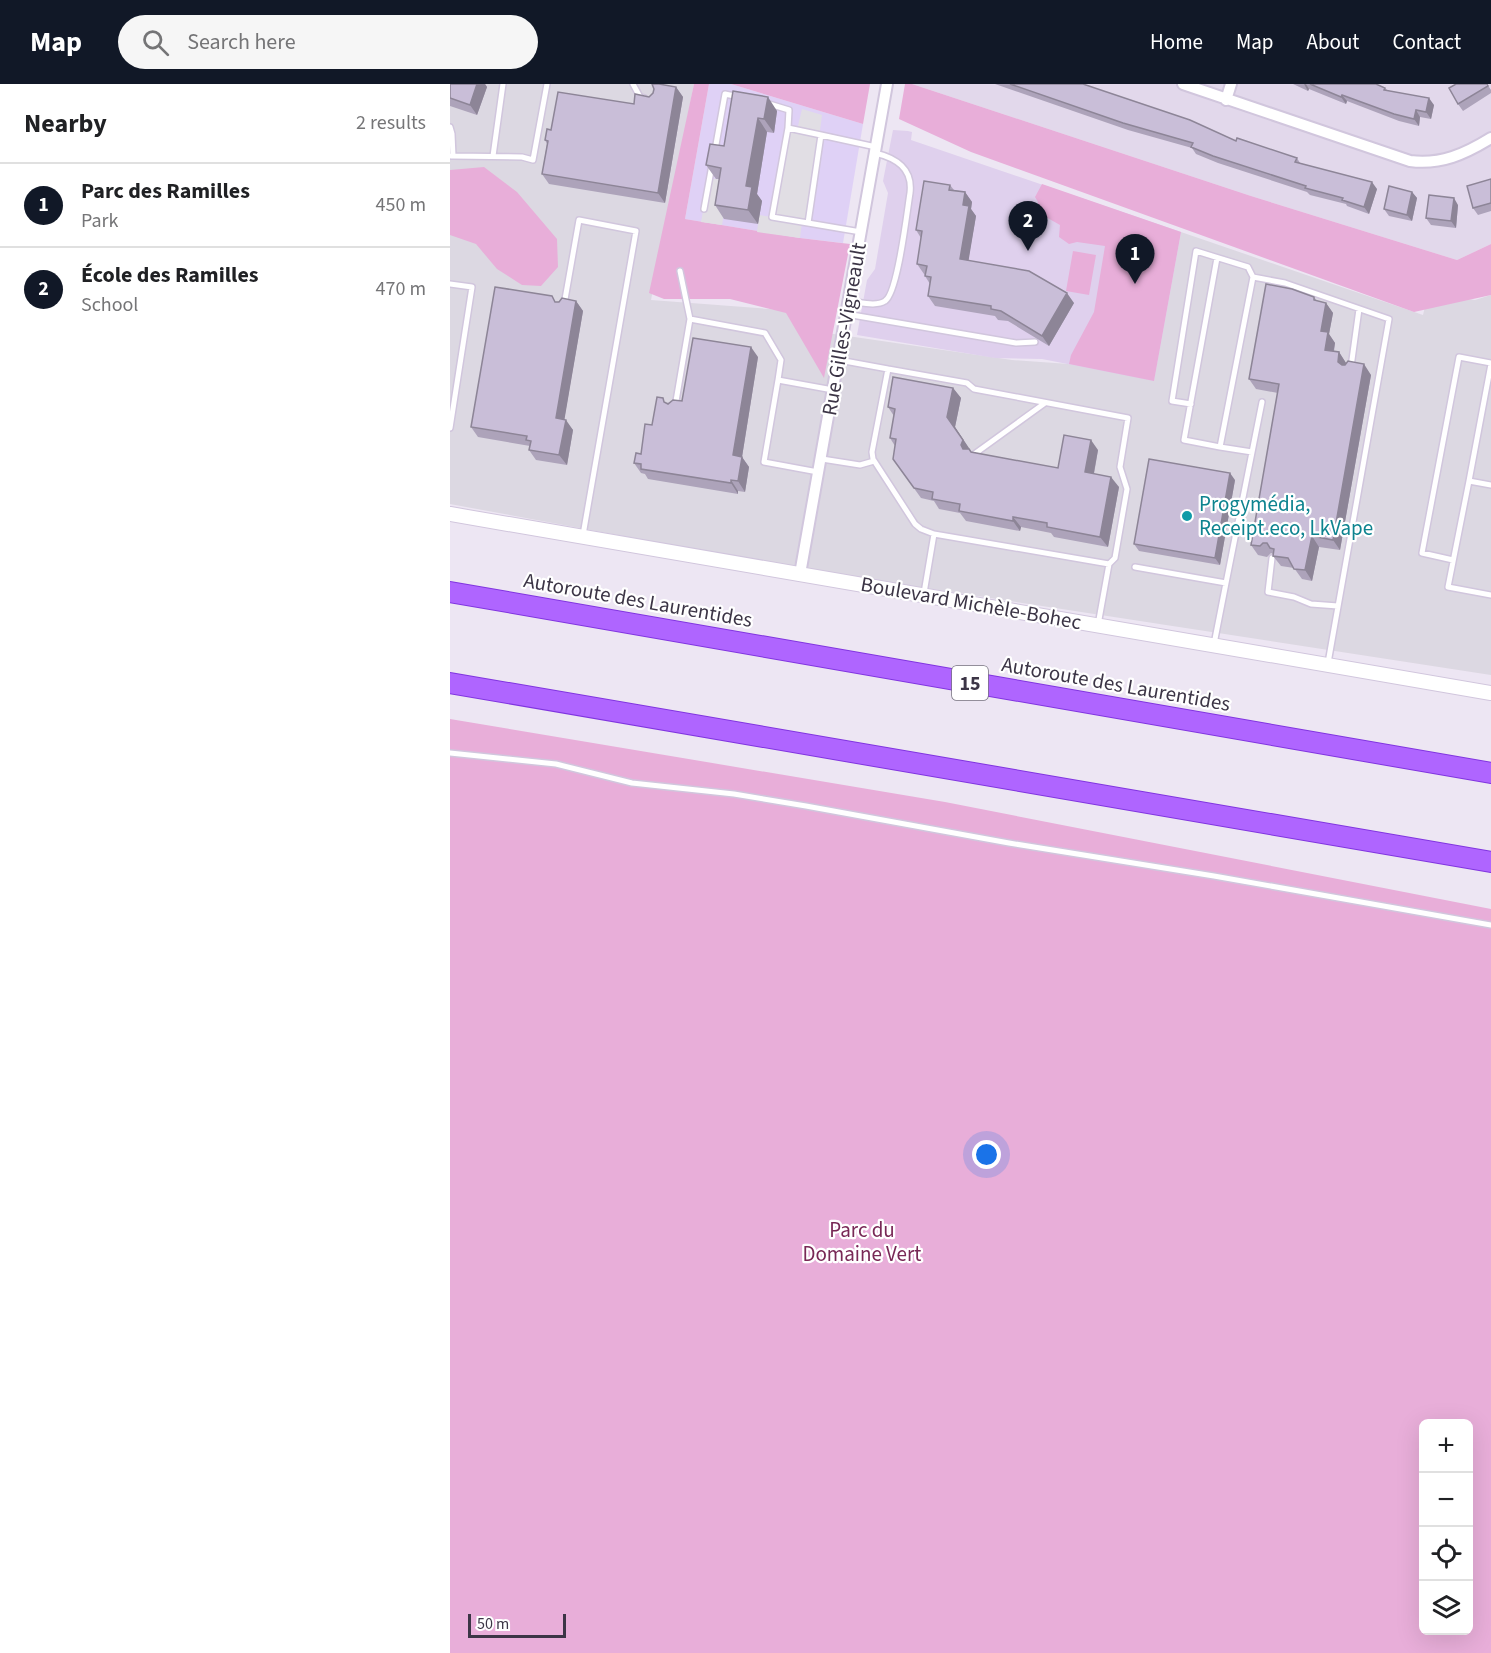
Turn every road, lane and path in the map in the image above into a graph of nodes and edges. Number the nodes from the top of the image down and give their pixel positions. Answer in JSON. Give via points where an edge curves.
{"nodes":[{"id":1,"x":503,"y":84,"type":"edge"},
{"id":2,"x":546,"y":84,"type":"edge"},
{"id":3,"x":633,"y":84,"type":"edge"},
{"id":4,"x":886,"y":84,"type":"edge"},
{"id":5,"x":1183,"y":84,"type":"edge"},
{"id":6,"x":1231,"y":84,"type":"edge"},
{"id":7,"x":746,"y":98,"type":"edge"},
{"id":8,"x":649,"y":99,"type":"edge"},
{"id":9,"x":1226,"y":100,"type":"junction"},
{"id":10,"x":756,"y":101,"type":"edge"},
{"id":11,"x":450,"y":128,"type":"edge"},
{"id":12,"x":788,"y":128,"type":"junction"},
{"id":13,"x":821,"y":135,"type":"junction"},
{"id":14,"x":1491,"y":138,"type":"edge"},
{"id":15,"x":876,"y":150,"type":"junction"},
{"id":16,"x":451,"y":156,"type":"edge"},
{"id":17,"x":493,"y":156,"type":"junction"},
{"id":18,"x":704,"y":209,"type":"dead end"},
{"id":19,"x":808,"y":223,"type":"junction"},
{"id":20,"x":861,"y":232,"type":"junction"},
{"id":21,"x":1216,"y":258,"type":"junction"},
{"id":22,"x":680,"y":271,"type":"dead end"},
{"id":23,"x":1253,"y":277,"type":"junction"},
{"id":24,"x":450,"y":284,"type":"edge"},
{"id":25,"x":849,"y":301,"type":"junction"},
{"id":26,"x":564,"y":308,"type":"edge"},
{"id":27,"x":1359,"y":309,"type":"junction"},
{"id":28,"x":846,"y":314,"type":"junction"},
{"id":29,"x":690,"y":319,"type":"junction"},
{"id":30,"x":1035,"y":342,"type":"edge"},
{"id":31,"x":839,"y":360,"type":"junction"},
{"id":32,"x":1491,"y":363,"type":"edge"},
{"id":33,"x":888,"y":369,"type":"junction"},
{"id":34,"x":1350,"y":371,"type":"edge"},
{"id":35,"x":778,"y":380,"type":"junction"},
{"id":36,"x":833,"y":390,"type":"junction"},
{"id":37,"x":1045,"y":402,"type":"junction"},
{"id":38,"x":1262,"y":402,"type":"dead end"},
{"id":39,"x":1191,"y":404,"type":"junction"},
{"id":40,"x":675,"y":409,"type":"edge"},
{"id":41,"x":450,"y":428,"type":"edge"},
{"id":42,"x":1220,"y":447,"type":"junction"},
{"id":43,"x":1252,"y":452,"type":"junction"},
{"id":44,"x":973,"y":454,"type":"edge"},
{"id":45,"x":822,"y":459,"type":"junction"},
{"id":46,"x":874,"y":461,"type":"junction"},
{"id":47,"x":819,"y":472,"type":"junction"},
{"id":48,"x":1469,"y":481,"type":"junction"},
{"id":49,"x":1491,"y":485,"type":"edge"},
{"id":50,"x":450,"y":514,"type":"edge"},
{"id":51,"x":934,"y":534,"type":"junction"},
{"id":52,"x":582,"y":537,"type":"junction"},
{"id":53,"x":1272,"y":558,"type":"edge"},
{"id":54,"x":1453,"y":560,"type":"junction"},
{"id":55,"x":1109,"y":564,"type":"junction"},
{"id":56,"x":1135,"y":567,"type":"dead end"},
{"id":57,"x":800,"y":574,"type":"junction"},
{"id":58,"x":1226,"y":584,"type":"junction"},
{"id":59,"x":450,"y":592,"type":"edge"},
{"id":60,"x":923,"y":595,"type":"junction"},
{"id":61,"x":1491,"y":595,"type":"edge"},
{"id":62,"x":1338,"y":606,"type":"junction"},
{"id":63,"x":1098,"y":625,"type":"junction"},
{"id":64,"x":1214,"y":645,"type":"junction"},
{"id":65,"x":1328,"y":664,"type":"junction"},
{"id":66,"x":450,"y":683,"type":"edge"},
{"id":67,"x":1491,"y":693,"type":"edge"},
{"id":68,"x":450,"y":753,"type":"edge"},
{"id":69,"x":1491,"y":773,"type":"edge"},
{"id":70,"x":1491,"y":862,"type":"edge"},
{"id":71,"x":1491,"y":925,"type":"edge"}],
"edges":[{"from":1,"to":17,"type":"lane"},
{"from":2,"to":17,"type":"lane","via":[[533,160]]},
{"from":3,"to":8,"type":"lane","via":[[640,97]]},
{"from":4,"to":15,"type":"street","name":"Rue Gilles-Vigneault"},
{"from":5,"to":9,"type":"street"},
{"from":6,"to":9,"type":"street"},
{"from":7,"to":18,"type":"lane","via":[[725,94]]},
{"from":9,"to":14,"type":"street","via":[[1410,161],[1449,159]]},
{"from":10,"to":12,"type":"lane","via":[[789,110]]},
{"from":11,"to":16,"type":"lane"},
{"from":12,"to":13,"type":"lane"},
{"from":12,"to":19,"type":"lane","via":[[772,217]]},
{"from":13,"to":15,"type":"lane"},
{"from":13,"to":19,"type":"lane"},
{"from":15,"to":20,"type":"street","name":"Rue Gilles-Vigneault"},
{"from":15,"to":25,"type":"lane","via":[[901,164],[911,186],[895,281],[884,302]]},
{"from":16,"to":17,"type":"lane"},
{"from":19,"to":20,"type":"lane"},
{"from":20,"to":25,"type":"street","name":"Rue Gilles-Vigneault"},
{"from":21,"to":23,"type":"lane","via":[[1248,267]]},
{"from":21,"to":39,"type":"lane"},
{"from":21,"to":39,"type":"lane","via":[[1196,251],[1172,401]]},
{"from":22,"to":29,"type":"lane"},
{"from":23,"to":27,"type":"lane","via":[[1286,283]]},
{"from":23,"to":42,"type":"lane"},
{"from":24,"to":41,"type":"lane","via":[[472,287]]},
{"from":25,"to":28,"type":"street","name":"Rue Gilles-Vigneault"},
{"from":26,"to":52,"type":"lane","via":[[579,220],[636,231]]},
{"from":27,"to":34,"type":"lane"},
{"from":27,"to":62,"type":"lane","via":[[1389,320]]},
{"from":28,"to":30,"type":"lane","via":[[1016,343]]},
{"from":28,"to":31,"type":"street","name":"Rue Gilles-Vigneault"},
{"from":29,"to":35,"type":"lane","via":[[765,333],[781,360]]},
{"from":29,"to":40,"type":"lane"},
{"from":31,"to":33,"type":"lane"},
{"from":31,"to":36,"type":"street","name":"Rue Gilles-Vigneault"},
{"from":32,"to":48,"type":"lane"},
{"from":32,"to":54,"type":"lane","via":[[1459,357],[1422,553]]},
{"from":33,"to":37,"type":"lane"},
{"from":33,"to":46,"type":"lane","via":[[872,452]]},
{"from":35,"to":36,"type":"lane"},
{"from":35,"to":47,"type":"lane","via":[[764,462]]},
{"from":36,"to":45,"type":"street","name":"Rue Gilles-Vigneault"},
{"from":37,"to":44,"type":"lane"},
{"from":37,"to":55,"type":"lane","via":[[1128,418],[1120,467],[1127,489],[1115,558]]},
{"from":38,"to":43,"type":"lane"},
{"from":39,"to":42,"type":"lane","via":[[1184,440]]},
{"from":42,"to":43,"type":"lane"},
{"from":43,"to":58,"type":"lane"},
{"from":45,"to":46,"type":"lane","via":[[860,465]]},
{"from":45,"to":47,"type":"street","name":"Rue Gilles-Vigneault"},
{"from":46,"to":51,"type":"lane","via":[[915,524]]},
{"from":47,"to":57,"type":"street","name":"Rue Gilles-Vigneault"},
{"from":48,"to":49,"type":"lane"},
{"from":48,"to":54,"type":"lane"},
{"from":50,"to":52,"type":"street","name":"Boulevard Michèle-Bohec"},
{"from":51,"to":55,"type":"lane"},
{"from":51,"to":60,"type":"lane"},
{"from":52,"to":57,"type":"street","name":"Boulevard Michèle-Bohec"},
{"from":53,"to":62,"type":"lane","via":[[1268,592],[1311,604]]},
{"from":54,"to":61,"type":"lane","via":[[1448,587]]},
{"from":55,"to":63,"type":"lane"},
{"from":56,"to":58,"type":"lane"},
{"from":57,"to":60,"type":"street","name":"Boulevard Michèle-Bohec"},
{"from":58,"to":64,"type":"lane"},
{"from":59,"to":69,"type":"highway","name":"Autoroute des Laurentides","number":"15"},
{"from":60,"to":63,"type":"street","name":"Boulevard Michèle-Bohec"},
{"from":62,"to":65,"type":"lane"},
{"from":63,"to":64,"type":"street","name":"Boulevard Michèle-Bohec"},
{"from":64,"to":65,"type":"street","name":"Boulevard Michèle-Bohec"},
{"from":65,"to":67,"type":"street","name":"Boulevard Michèle-Bohec"},
{"from":66,"to":70,"type":"highway"},
{"from":68,"to":71,"type":"lane","via":[[556,764],[632,783],[734,794]]}]}
